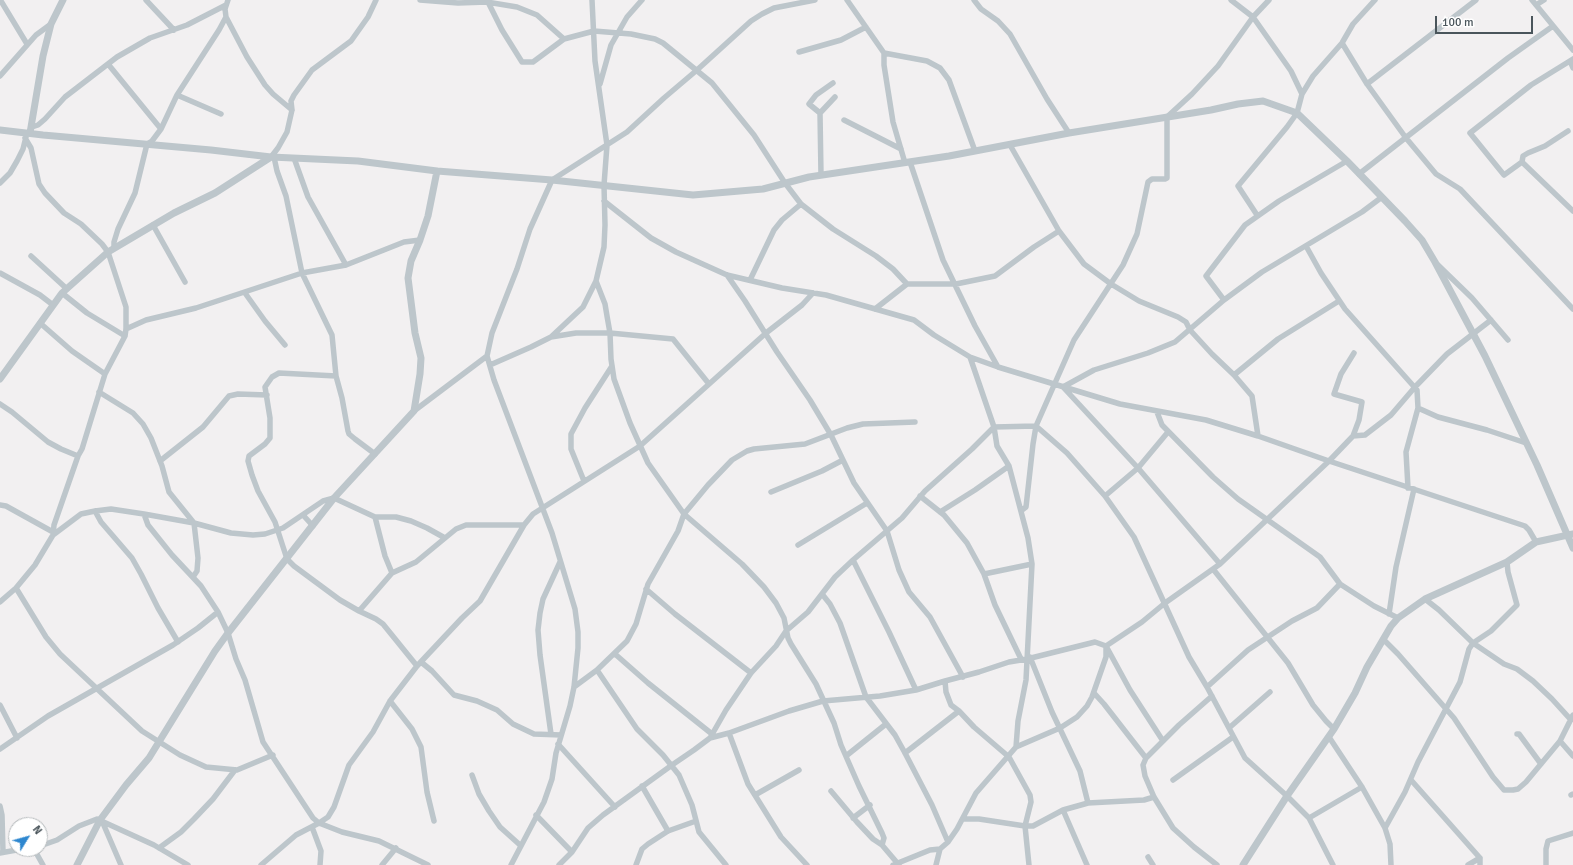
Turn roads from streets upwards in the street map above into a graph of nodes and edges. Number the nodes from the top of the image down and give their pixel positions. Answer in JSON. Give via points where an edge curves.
{"nodes":[{"id":1,"x":63,"y":0,"type":"edge"},
{"id":2,"x":146,"y":0,"type":"edge"},
{"id":3,"x":376,"y":0,"type":"edge"},
{"id":4,"x":420,"y":0,"type":"edge"},
{"id":5,"x":592,"y":0,"type":"edge"},
{"id":6,"x":642,"y":0,"type":"edge"},
{"id":7,"x":815,"y":0,"type":"edge"},
{"id":8,"x":847,"y":0,"type":"edge"},
{"id":9,"x":974,"y":0,"type":"edge"},
{"id":10,"x":1231,"y":0,"type":"edge"},
{"id":11,"x":1269,"y":0,"type":"edge"},
{"id":12,"x":1375,"y":0,"type":"edge"},
{"id":13,"x":1476,"y":0,"type":"edge"},
{"id":14,"x":1532,"y":0,"type":"edge"},
{"id":15,"x":1544,"y":0,"type":"edge"},
{"id":16,"x":1,"y":1,"type":"edge"},
{"id":17,"x":487,"y":1,"type":"edge"},
{"id":18,"x":227,"y":3,"type":"edge"},
{"id":19,"x":1536,"y":6,"type":"junction"},
{"id":20,"x":226,"y":17,"type":"junction"},
{"id":21,"x":1253,"y":17,"type":"junction"},
{"id":22,"x":51,"y":24,"type":"junction"},
{"id":23,"x":1553,"y":26,"type":"junction"},
{"id":24,"x":866,"y":27,"type":"junction"},
{"id":25,"x":174,"y":30,"type":"junction"},
{"id":26,"x":594,"y":31,"type":"junction"},
{"id":27,"x":618,"y":32,"type":"junction"},
{"id":28,"x":564,"y":39,"type":"junction"},
{"id":29,"x":1342,"y":43,"type":"junction"},
{"id":30,"x":27,"y":44,"type":"junction"},
{"id":31,"x":1573,"y":50,"type":"edge"},
{"id":32,"x":799,"y":52,"type":"dead end"},
{"id":33,"x":884,"y":53,"type":"junction"},
{"id":34,"x":1571,"y":60,"type":"edge"},
{"id":35,"x":108,"y":64,"type":"junction"},
{"id":36,"x":1573,"y":68,"type":"edge"},
{"id":37,"x":697,"y":70,"type":"junction"},
{"id":38,"x":0,"y":76,"type":"edge"},
{"id":39,"x":833,"y":83,"type":"dead end"},
{"id":40,"x":1367,"y":84,"type":"junction"},
{"id":41,"x":600,"y":86,"type":"junction"},
{"id":42,"x":1302,"y":94,"type":"junction"},
{"id":43,"x":177,"y":95,"type":"junction"},
{"id":44,"x":835,"y":97,"type":"dead end"},
{"id":45,"x":292,"y":110,"type":"junction"},
{"id":46,"x":820,"y":113,"type":"junction"},
{"id":47,"x":1297,"y":113,"type":"junction"},
{"id":48,"x":221,"y":114,"type":"dead end"},
{"id":49,"x":1167,"y":117,"type":"junction"},
{"id":50,"x":844,"y":120,"type":"dead end"},
{"id":51,"x":161,"y":129,"type":"junction"},
{"id":52,"x":0,"y":130,"type":"edge"},
{"id":53,"x":1568,"y":132,"type":"dead end"},
{"id":54,"x":29,"y":133,"type":"junction"},
{"id":55,"x":1070,"y":134,"type":"junction"},
{"id":56,"x":1406,"y":138,"type":"junction"},
{"id":57,"x":147,"y":144,"type":"junction"},
{"id":58,"x":607,"y":144,"type":"junction"},
{"id":59,"x":1010,"y":144,"type":"junction"},
{"id":60,"x":901,"y":149,"type":"junction"},
{"id":61,"x":975,"y":151,"type":"junction"},
{"id":62,"x":273,"y":157,"type":"junction"},
{"id":63,"x":294,"y":158,"type":"junction"},
{"id":64,"x":1346,"y":161,"type":"junction"},
{"id":65,"x":908,"y":162,"type":"junction"},
{"id":66,"x":1522,"y":162,"type":"junction"},
{"id":67,"x":437,"y":170,"type":"junction"},
{"id":68,"x":1359,"y":174,"type":"junction"},
{"id":69,"x":821,"y":175,"type":"junction"},
{"id":70,"x":552,"y":180,"type":"junction"},
{"id":71,"x":0,"y":183,"type":"edge"},
{"id":72,"x":785,"y":183,"type":"junction"},
{"id":73,"x":604,"y":185,"type":"junction"},
{"id":74,"x":1382,"y":197,"type":"junction"},
{"id":75,"x":604,"y":201,"type":"junction"},
{"id":76,"x":801,"y":204,"type":"junction"},
{"id":77,"x":1573,"y":211,"type":"edge"},
{"id":78,"x":1257,"y":215,"type":"junction"},
{"id":79,"x":154,"y":225,"type":"junction"},
{"id":80,"x":1059,"y":232,"type":"junction"},
{"id":81,"x":420,"y":240,"type":"junction"},
{"id":82,"x":1306,"y":246,"type":"junction"},
{"id":83,"x":111,"y":250,"type":"junction"},
{"id":84,"x":31,"y":256,"type":"dead end"},
{"id":85,"x":1435,"y":262,"type":"junction"},
{"id":86,"x":346,"y":265,"type":"junction"},
{"id":87,"x":0,"y":273,"type":"edge"},
{"id":88,"x":302,"y":274,"type":"junction"},
{"id":89,"x":727,"y":275,"type":"junction"},
{"id":90,"x":750,"y":280,"type":"junction"},
{"id":91,"x":596,"y":281,"type":"junction"},
{"id":92,"x":185,"y":282,"type":"dead end"},
{"id":93,"x":908,"y":284,"type":"junction"},
{"id":94,"x":956,"y":284,"type":"junction"},
{"id":95,"x":1111,"y":284,"type":"junction"},
{"id":96,"x":65,"y":291,"type":"junction"},
{"id":97,"x":245,"y":293,"type":"junction"},
{"id":98,"x":813,"y":293,"type":"junction"},
{"id":99,"x":1224,"y":300,"type":"junction"},
{"id":100,"x":1339,"y":300,"type":"junction"},
{"id":101,"x":53,"y":305,"type":"junction"},
{"id":102,"x":875,"y":309,"type":"junction"},
{"id":103,"x":1573,"y":309,"type":"edge"},
{"id":104,"x":1491,"y":320,"type":"junction"},
{"id":105,"x":40,"y":323,"type":"junction"},
{"id":106,"x":126,"y":329,"type":"junction"},
{"id":107,"x":1190,"y":330,"type":"junction"},
{"id":108,"x":610,"y":333,"type":"junction"},
{"id":109,"x":766,"y":333,"type":"junction"},
{"id":110,"x":1473,"y":333,"type":"junction"},
{"id":111,"x":125,"y":336,"type":"junction"},
{"id":112,"x":551,"y":336,"type":"junction"},
{"id":113,"x":1508,"y":340,"type":"dead end"},
{"id":114,"x":284,"y":345,"type":"dead end"},
{"id":115,"x":1354,"y":353,"type":"dead end"},
{"id":116,"x":487,"y":356,"type":"junction"},
{"id":117,"x":970,"y":357,"type":"junction"},
{"id":118,"x":490,"y":365,"type":"junction"},
{"id":119,"x":612,"y":366,"type":"junction"},
{"id":120,"x":998,"y":367,"type":"junction"},
{"id":121,"x":105,"y":374,"type":"junction"},
{"id":122,"x":1234,"y":375,"type":"junction"},
{"id":123,"x":336,"y":376,"type":"junction"},
{"id":124,"x":0,"y":379,"type":"edge"},
{"id":125,"x":709,"y":384,"type":"junction"},
{"id":126,"x":1056,"y":384,"type":"junction"},
{"id":127,"x":1063,"y":386,"type":"junction"},
{"id":128,"x":1415,"y":387,"type":"junction"},
{"id":129,"x":99,"y":392,"type":"junction"},
{"id":130,"x":266,"y":395,"type":"junction"},
{"id":131,"x":0,"y":404,"type":"edge"},
{"id":132,"x":1418,"y":408,"type":"junction"},
{"id":133,"x":414,"y":411,"type":"junction"},
{"id":134,"x":1157,"y":412,"type":"junction"},
{"id":135,"x":915,"y":422,"type":"dead end"},
{"id":136,"x":1036,"y":426,"type":"junction"},
{"id":137,"x":994,"y":427,"type":"junction"},
{"id":138,"x":1168,"y":432,"type":"junction"},
{"id":139,"x":831,"y":435,"type":"junction"},
{"id":140,"x":1258,"y":436,"type":"junction"},
{"id":141,"x":1353,"y":436,"type":"junction"},
{"id":142,"x":1526,"y":443,"type":"junction"},
{"id":143,"x":640,"y":446,"type":"junction"},
{"id":144,"x":375,"y":454,"type":"junction"},
{"id":145,"x":78,"y":456,"type":"junction"},
{"id":146,"x":843,"y":460,"type":"junction"},
{"id":147,"x":160,"y":461,"type":"junction"},
{"id":148,"x":1329,"y":461,"type":"junction"},
{"id":149,"x":1009,"y":466,"type":"junction"},
{"id":150,"x":1138,"y":468,"type":"junction"},
{"id":151,"x":584,"y":481,"type":"junction"},
{"id":152,"x":1411,"y":488,"type":"junction"},
{"id":153,"x":771,"y":492,"type":"dead end"},
{"id":154,"x":920,"y":496,"type":"junction"},
{"id":155,"x":1105,"y":496,"type":"junction"},
{"id":156,"x":334,"y":498,"type":"junction"},
{"id":157,"x":867,"y":502,"type":"junction"},
{"id":158,"x":0,"y":505,"type":"edge"},
{"id":159,"x":542,"y":508,"type":"junction"},
{"id":160,"x":1022,"y":510,"type":"junction"},
{"id":161,"x":95,"y":511,"type":"junction"},
{"id":162,"x":940,"y":512,"type":"junction"},
{"id":163,"x":144,"y":514,"type":"junction"},
{"id":164,"x":684,"y":514,"type":"junction"},
{"id":165,"x":303,"y":515,"type":"junction"},
{"id":166,"x":375,"y":518,"type":"junction"},
{"id":167,"x":1268,"y":519,"type":"junction"},
{"id":168,"x":194,"y":523,"type":"junction"},
{"id":169,"x":524,"y":525,"type":"junction"},
{"id":170,"x":313,"y":526,"type":"junction"},
{"id":171,"x":278,"y":530,"type":"junction"},
{"id":172,"x":887,"y":532,"type":"junction"},
{"id":173,"x":53,"y":534,"type":"junction"},
{"id":174,"x":1570,"y":534,"type":"edge"},
{"id":175,"x":445,"y":538,"type":"junction"},
{"id":176,"x":1536,"y":542,"type":"junction"},
{"id":177,"x":798,"y":545,"type":"dead end"},
{"id":178,"x":1573,"y":548,"type":"edge"},
{"id":179,"x":287,"y":559,"type":"junction"},
{"id":180,"x":853,"y":560,"type":"junction"},
{"id":181,"x":560,"y":562,"type":"junction"},
{"id":182,"x":1507,"y":562,"type":"junction"},
{"id":183,"x":1032,"y":564,"type":"junction"},
{"id":184,"x":1220,"y":564,"type":"junction"},
{"id":185,"x":1213,"y":569,"type":"junction"},
{"id":186,"x":392,"y":573,"type":"junction"},
{"id":187,"x":984,"y":574,"type":"junction"},
{"id":188,"x":193,"y":577,"type":"junction"},
{"id":189,"x":1340,"y":584,"type":"junction"},
{"id":190,"x":16,"y":588,"type":"junction"},
{"id":191,"x":646,"y":589,"type":"junction"},
{"id":192,"x":822,"y":594,"type":"junction"},
{"id":193,"x":1425,"y":599,"type":"junction"},
{"id":194,"x":0,"y":602,"type":"edge"},
{"id":195,"x":1165,"y":603,"type":"junction"},
{"id":196,"x":359,"y":611,"type":"junction"},
{"id":197,"x":218,"y":612,"type":"junction"},
{"id":198,"x":1389,"y":614,"type":"junction"},
{"id":199,"x":1398,"y":618,"type":"junction"},
{"id":200,"x":786,"y":631,"type":"junction"},
{"id":201,"x":228,"y":633,"type":"junction"},
{"id":202,"x":1267,"y":637,"type":"junction"},
{"id":203,"x":1384,"y":640,"type":"junction"},
{"id":204,"x":178,"y":642,"type":"junction"},
{"id":205,"x":1474,"y":643,"type":"junction"},
{"id":206,"x":1106,"y":646,"type":"junction"},
{"id":207,"x":615,"y":654,"type":"junction"},
{"id":208,"x":1026,"y":658,"type":"junction"},
{"id":209,"x":419,"y":664,"type":"junction"},
{"id":210,"x":597,"y":670,"type":"junction"},
{"id":211,"x":751,"y":673,"type":"junction"},
{"id":212,"x":963,"y":677,"type":"junction"},
{"id":213,"x":944,"y":681,"type":"junction"},
{"id":214,"x":574,"y":687,"type":"junction"},
{"id":215,"x":1207,"y":687,"type":"junction"},
{"id":216,"x":96,"y":688,"type":"junction"},
{"id":217,"x":916,"y":690,"type":"junction"},
{"id":218,"x":1270,"y":692,"type":"dead end"},
{"id":219,"x":1094,"y":693,"type":"junction"},
{"id":220,"x":1212,"y":696,"type":"junction"},
{"id":221,"x":866,"y":697,"type":"junction"},
{"id":222,"x":390,"y":701,"type":"junction"},
{"id":223,"x":823,"y":701,"type":"junction"},
{"id":224,"x":0,"y":706,"type":"edge"},
{"id":225,"x":1446,"y":709,"type":"junction"},
{"id":226,"x":959,"y":711,"type":"junction"},
{"id":227,"x":1572,"y":718,"type":"edge"},
{"id":228,"x":886,"y":724,"type":"junction"},
{"id":229,"x":1060,"y":728,"type":"junction"},
{"id":230,"x":1228,"y":728,"type":"junction"},
{"id":231,"x":1334,"y":729,"type":"junction"},
{"id":232,"x":729,"y":733,"type":"junction"},
{"id":233,"x":550,"y":734,"type":"junction"},
{"id":234,"x":1517,"y":734,"type":"dead end"},
{"id":235,"x":561,"y":735,"type":"junction"},
{"id":236,"x":711,"y":736,"type":"junction"},
{"id":237,"x":1233,"y":737,"type":"junction"},
{"id":238,"x":1329,"y":737,"type":"junction"},
{"id":239,"x":17,"y":738,"type":"junction"},
{"id":240,"x":1163,"y":741,"type":"junction"},
{"id":241,"x":1560,"y":741,"type":"junction"},
{"id":242,"x":159,"y":742,"type":"junction"},
{"id":243,"x":558,"y":744,"type":"junction"},
{"id":244,"x":1016,"y":747,"type":"junction"},
{"id":245,"x":0,"y":749,"type":"edge"},
{"id":246,"x":905,"y":753,"type":"junction"},
{"id":247,"x":273,"y":755,"type":"junction"},
{"id":248,"x":846,"y":756,"type":"junction"},
{"id":249,"x":1009,"y":756,"type":"junction"},
{"id":250,"x":1573,"y":756,"type":"edge"},
{"id":251,"x":1146,"y":758,"type":"junction"},
{"id":252,"x":672,"y":764,"type":"junction"},
{"id":253,"x":1541,"y":764,"type":"junction"},
{"id":254,"x":235,"y":770,"type":"junction"},
{"id":255,"x":799,"y":770,"type":"dead end"},
{"id":256,"x":472,"y":775,"type":"dead end"},
{"id":257,"x":1173,"y":780,"type":"dead end"},
{"id":258,"x":1411,"y":780,"type":"junction"},
{"id":259,"x":642,"y":786,"type":"junction"},
{"id":260,"x":1362,"y":787,"type":"junction"},
{"id":261,"x":832,"y":791,"type":"dead end"},
{"id":262,"x":755,"y":795,"type":"junction"},
{"id":263,"x":1287,"y":796,"type":"junction"},
{"id":264,"x":1154,"y":797,"type":"junction"},
{"id":265,"x":1088,"y":803,"type":"junction"},
{"id":266,"x":870,"y":805,"type":"junction"},
{"id":267,"x":0,"y":806,"type":"edge"},
{"id":268,"x":615,"y":806,"type":"junction"},
{"id":269,"x":1063,"y":810,"type":"junction"},
{"id":270,"x":536,"y":815,"type":"junction"},
{"id":271,"x":853,"y":818,"type":"junction"},
{"id":272,"x":1309,"y":818,"type":"junction"},
{"id":273,"x":963,"y":819,"type":"junction"},
{"id":274,"x":696,"y":820,"type":"junction"},
{"id":275,"x":101,"y":821,"type":"junction"},
{"id":276,"x":434,"y":821,"type":"dead end"},
{"id":277,"x":319,"y":823,"type":"junction"},
{"id":278,"x":1025,"y":826,"type":"junction"},
{"id":279,"x":312,"y":827,"type":"junction"},
{"id":280,"x":1385,"y":828,"type":"junction"},
{"id":281,"x":668,"y":831,"type":"junction"},
{"id":282,"x":1573,"y":833,"type":"edge"},
{"id":283,"x":948,"y":842,"type":"junction"},
{"id":284,"x":48,"y":843,"type":"edge"},
{"id":285,"x":520,"y":845,"type":"junction"},
{"id":286,"x":882,"y":845,"type":"junction"},
{"id":287,"x":159,"y":848,"type":"junction"},
{"id":288,"x":396,"y":848,"type":"junction"},
{"id":289,"x":940,"y":849,"type":"junction"},
{"id":290,"x":2,"y":852,"type":"edge"},
{"id":291,"x":572,"y":852,"type":"junction"},
{"id":292,"x":1148,"y":857,"type":"dead end"},
{"id":293,"x":1480,"y":858,"type":"junction"},
{"id":294,"x":897,"y":864,"type":"edge"},
{"id":295,"x":77,"y":865,"type":"edge"},
{"id":296,"x":121,"y":865,"type":"edge"},
{"id":297,"x":188,"y":865,"type":"edge"},
{"id":298,"x":260,"y":865,"type":"edge"},
{"id":299,"x":320,"y":865,"type":"edge"},
{"id":300,"x":382,"y":865,"type":"edge"},
{"id":301,"x":428,"y":865,"type":"edge"},
{"id":302,"x":511,"y":865,"type":"edge"},
{"id":303,"x":558,"y":865,"type":"edge"},
{"id":304,"x":636,"y":865,"type":"edge"},
{"id":305,"x":726,"y":865,"type":"edge"},
{"id":306,"x":807,"y":865,"type":"edge"},
{"id":307,"x":936,"y":865,"type":"edge"},
{"id":308,"x":1029,"y":865,"type":"edge"},
{"id":309,"x":1087,"y":865,"type":"edge"},
{"id":310,"x":1153,"y":865,"type":"edge"},
{"id":311,"x":1217,"y":865,"type":"edge"},
{"id":312,"x":1243,"y":865,"type":"edge"},
{"id":313,"x":1334,"y":865,"type":"edge"},
{"id":314,"x":1391,"y":865,"type":"edge"},
{"id":315,"x":1468,"y":865,"type":"edge"},
{"id":316,"x":1480,"y":865,"type":"edge"},
{"id":317,"x":1546,"y":865,"type":"edge"}],
"edges":[{"from":1,"to":22,"type":"street"},
{"from":2,"to":25,"type":"street"},
{"from":3,"to":45,"type":"street","via":[[368,17],[351,41],[306,77],[291,101]]},
{"from":4,"to":17,"type":"street","via":[[458,3]]},
{"from":5,"to":26,"type":"street"},
{"from":6,"to":27,"type":"street"},
{"from":7,"to":37,"type":"street","via":[[774,8],[762,14]]},
{"from":8,"to":24,"type":"street"},
{"from":9,"to":55,"type":"street","via":[[1010,34]]},
{"from":10,"to":21,"type":"street"},
{"from":11,"to":21,"type":"street"},
{"from":12,"to":29,"type":"street","via":[[1353,24]]},
{"from":13,"to":40,"type":"street"},
{"from":14,"to":19,"type":"street"},
{"from":15,"to":19,"type":"street"},
{"from":16,"to":30,"type":"street"},
{"from":17,"to":28,"type":"street","via":[[537,15]]},
{"from":17,"to":28,"type":"street","via":[[522,62],[533,62]]},
{"from":18,"to":20,"type":"street"},
{"from":18,"to":25,"type":"street"},
{"from":19,"to":23,"type":"street"},
{"from":20,"to":43,"type":"street"},
{"from":20,"to":45,"type":"street","via":[[265,85]]},
{"from":21,"to":42,"type":"street","via":[[1291,71]]},
{"from":21,"to":49,"type":"street","via":[[1218,66]]},
{"from":22,"to":30,"type":"street"},
{"from":22,"to":54,"type":"street"},
{"from":23,"to":31,"type":"street"},
{"from":23,"to":56,"type":"street"},
{"from":24,"to":32,"type":"street","via":[[841,40]]},
{"from":24,"to":33,"type":"street"},
{"from":25,"to":35,"type":"street","via":[[150,38]]},
{"from":26,"to":27,"type":"street"},
{"from":26,"to":28,"type":"street"},
{"from":26,"to":41,"type":"street"},
{"from":27,"to":37,"type":"street","via":[[659,41]]},
{"from":27,"to":41,"type":"street"},
{"from":29,"to":40,"type":"street"},
{"from":29,"to":42,"type":"street","via":[[1313,76]]},
{"from":30,"to":38,"type":"street"},
{"from":33,"to":60,"type":"street","via":[[893,122]]},
{"from":33,"to":61,"type":"street","via":[[927,62],[940,68],[949,80]]},
{"from":34,"to":36,"type":"street"},
{"from":34,"to":66,"type":"street","via":[[1530,85],[1470,133],[1504,176]]},
{"from":35,"to":51,"type":"street"},
{"from":35,"to":54,"type":"street","via":[[65,97],[45,120]]},
{"from":37,"to":58,"type":"street","via":[[627,132]]},
{"from":37,"to":72,"type":"street","via":[[712,83],[754,135]]},
{"from":39,"to":46,"type":"street","via":[[816,95],[810,104]]},
{"from":40,"to":56,"type":"street"},
{"from":41,"to":58,"type":"street"},
{"from":42,"to":47,"type":"street"},
{"from":43,"to":48,"type":"street"},
{"from":43,"to":51,"type":"street"},
{"from":44,"to":46,"type":"street"},
{"from":45,"to":62,"type":"street","via":[[287,132]]},
{"from":46,"to":69,"type":"street"},
{"from":47,"to":49,"type":"street","via":[[1263,101]]},
{"from":47,"to":64,"type":"street"},
{"from":47,"to":78,"type":"street","via":[[1238,186]]},
{"from":49,"to":55,"type":"street"},
{"from":49,"to":95,"type":"street","via":[[1167,178],[1152,179],[1148,182],[1137,234]]},
{"from":50,"to":60,"type":"street"},
{"from":51,"to":57,"type":"street"},
{"from":52,"to":54,"type":"street"},
{"from":53,"to":66,"type":"street","via":[[1523,156]]},
{"from":54,"to":57,"type":"street"},
{"from":54,"to":71,"type":"street","via":[[17,161]]},
{"from":54,"to":83,"type":"street","via":[[39,184],[64,213]]},
{"from":55,"to":59,"type":"street"},
{"from":56,"to":68,"type":"street"},
{"from":56,"to":103,"type":"street","via":[[1436,174],[1460,189]]},
{"from":57,"to":62,"type":"street"},
{"from":57,"to":83,"type":"street","via":[[135,193]]},
{"from":58,"to":70,"type":"street"},
{"from":58,"to":73,"type":"street"},
{"from":59,"to":61,"type":"street"},
{"from":59,"to":80,"type":"street"},
{"from":60,"to":65,"type":"street"},
{"from":61,"to":65,"type":"street"},
{"from":62,"to":63,"type":"street"},
{"from":62,"to":79,"type":"street","via":[[215,193]]},
{"from":62,"to":88,"type":"street","via":[[286,196]]},
{"from":63,"to":67,"type":"street","via":[[358,161]]},
{"from":63,"to":86,"type":"street","via":[[308,197]]},
{"from":64,"to":68,"type":"street"},
{"from":64,"to":78,"type":"street"},
{"from":65,"to":69,"type":"street"},
{"from":65,"to":94,"type":"street","via":[[943,260]]},
{"from":66,"to":77,"type":"street"},
{"from":67,"to":70,"type":"street"},
{"from":67,"to":81,"type":"street","via":[[428,216]]},
{"from":68,"to":74,"type":"street"},
{"from":69,"to":72,"type":"street"},
{"from":70,"to":73,"type":"street"},
{"from":70,"to":116,"type":"street","via":[[530,229],[492,332]]},
{"from":72,"to":73,"type":"street","via":[[763,189],[693,195]]},
{"from":72,"to":76,"type":"street"},
{"from":73,"to":75,"type":"street"},
{"from":74,"to":82,"type":"street"},
{"from":74,"to":85,"type":"street","via":[[1422,240]]},
{"from":75,"to":89,"type":"street","via":[[651,238]]},
{"from":75,"to":91,"type":"street","via":[[604,247]]},
{"from":76,"to":90,"type":"street","via":[[774,230]]},
{"from":76,"to":93,"type":"street","via":[[833,229],[876,256]]},
{"from":78,"to":99,"type":"street","via":[[1244,225],[1206,276]]},
{"from":79,"to":83,"type":"street"},
{"from":79,"to":92,"type":"street"},
{"from":80,"to":94,"type":"street","via":[[995,276]]},
{"from":80,"to":95,"type":"street","via":[[1084,264]]},
{"from":81,"to":86,"type":"street","via":[[404,242]]},
{"from":81,"to":133,"type":"street","via":[[411,261],[408,278],[421,358]]},
{"from":82,"to":99,"type":"street","via":[[1262,272]]},
{"from":82,"to":100,"type":"street"},
{"from":83,"to":96,"type":"street"},
{"from":83,"to":106,"type":"street","via":[[126,307]]},
{"from":84,"to":96,"type":"street"},
{"from":85,"to":104,"type":"street"},
{"from":85,"to":110,"type":"street"},
{"from":86,"to":88,"type":"street"},
{"from":87,"to":101,"type":"street"},
{"from":88,"to":97,"type":"street"},
{"from":88,"to":123,"type":"street","via":[[332,336]]},
{"from":89,"to":90,"type":"street"},
{"from":89,"to":109,"type":"street"},
{"from":90,"to":98,"type":"street"},
{"from":91,"to":108,"type":"street","via":[[605,304]]},
{"from":91,"to":112,"type":"street","via":[[583,307]]},
{"from":93,"to":94,"type":"street"},
{"from":93,"to":102,"type":"street"},
{"from":94,"to":120,"type":"street","via":[[975,326]]},
{"from":95,"to":107,"type":"street","via":[[1139,301],[1178,317],[1186,322]]},
{"from":95,"to":126,"type":"street","via":[[1074,340]]},
{"from":96,"to":101,"type":"street"},
{"from":96,"to":111,"type":"street","via":[[87,313]]},
{"from":97,"to":106,"type":"street","via":[[146,320]]},
{"from":97,"to":114,"type":"street"},
{"from":98,"to":102,"type":"street"},
{"from":98,"to":109,"type":"street"},
{"from":99,"to":107,"type":"street"},
{"from":100,"to":122,"type":"street","via":[[1278,338]]},
{"from":100,"to":128,"type":"street"},
{"from":101,"to":105,"type":"street"},
{"from":102,"to":117,"type":"street","via":[[914,320]]},
{"from":104,"to":110,"type":"street"},
{"from":104,"to":113,"type":"street"},
{"from":105,"to":121,"type":"street","via":[[72,352]]},
{"from":105,"to":124,"type":"street"},
{"from":106,"to":111,"type":"street"},
{"from":107,"to":122,"type":"street"},
{"from":107,"to":127,"type":"street","via":[[1175,342],[1094,370]]},
{"from":108,"to":112,"type":"street","via":[[576,332]]},
{"from":108,"to":119,"type":"street"},
{"from":108,"to":125,"type":"street","via":[[673,339]]},
{"from":109,"to":125,"type":"street"},
{"from":109,"to":139,"type":"street"},
{"from":110,"to":128,"type":"street","via":[[1447,354]]},
{"from":110,"to":142,"type":"street"},
{"from":111,"to":121,"type":"street"},
{"from":112,"to":118,"type":"street"},
{"from":115,"to":141,"type":"street","via":[[1341,374],[1334,394],[1362,402]]},
{"from":116,"to":118,"type":"street"},
{"from":116,"to":133,"type":"street"},
{"from":117,"to":120,"type":"street"},
{"from":117,"to":137,"type":"street"},
{"from":118,"to":159,"type":"street"},
{"from":119,"to":143,"type":"street","via":[[614,379]]},
{"from":119,"to":151,"type":"street","via":[[571,434],[571,449]]},
{"from":120,"to":126,"type":"street"},
{"from":121,"to":129,"type":"street"},
{"from":122,"to":140,"type":"street","via":[[1252,396]]},
{"from":123,"to":130,"type":"street","via":[[279,373],[272,377],[265,387]]},
{"from":123,"to":144,"type":"street","via":[[349,434]]},
{"from":125,"to":143,"type":"street"},
{"from":126,"to":127,"type":"street"},
{"from":126,"to":136,"type":"street"},
{"from":127,"to":134,"type":"street","via":[[1120,404]]},
{"from":127,"to":150,"type":"street"},
{"from":128,"to":132,"type":"street"},
{"from":128,"to":141,"type":"street","via":[[1392,415],[1365,435]]},
{"from":129,"to":145,"type":"street"},
{"from":129,"to":147,"type":"street","via":[[133,413],[143,424]]},
{"from":130,"to":147,"type":"street","via":[[229,396],[203,427]]},
{"from":130,"to":171,"type":"street","via":[[270,438],[249,456],[248,461],[258,491]]},
{"from":131,"to":145,"type":"street","via":[[48,442]]},
{"from":132,"to":142,"type":"street","via":[[1438,418]]},
{"from":132,"to":152,"type":"street","via":[[1406,452]]},
{"from":133,"to":144,"type":"street"},
{"from":134,"to":138,"type":"street"},
{"from":134,"to":140,"type":"street","via":[[1206,420]]},
{"from":135,"to":139,"type":"street","via":[[863,424]]},
{"from":136,"to":137,"type":"street"},
{"from":136,"to":155,"type":"street","via":[[1067,453]]},
{"from":136,"to":160,"type":"street","via":[[1026,507]]},
{"from":137,"to":149,"type":"street","via":[[997,446]]},
{"from":137,"to":154,"type":"street"},
{"from":138,"to":150,"type":"street"},
{"from":138,"to":167,"type":"street","via":[[1233,494]]},
{"from":139,"to":146,"type":"street"},
{"from":139,"to":164,"type":"street","via":[[805,444],[747,451],[723,468]]},
{"from":140,"to":148,"type":"street"},
{"from":141,"to":148,"type":"street"},
{"from":142,"to":174,"type":"street"},
{"from":143,"to":151,"type":"street"},
{"from":143,"to":164,"type":"street","via":[[648,463]]},
{"from":144,"to":156,"type":"street"},
{"from":145,"to":173,"type":"street"},
{"from":146,"to":153,"type":"street"},
{"from":146,"to":157,"type":"street"},
{"from":147,"to":168,"type":"street","via":[[169,492]]},
{"from":148,"to":152,"type":"street"},
{"from":148,"to":167,"type":"street"},
{"from":149,"to":160,"type":"street"},
{"from":149,"to":162,"type":"street"},
{"from":150,"to":155,"type":"street"},
{"from":150,"to":184,"type":"street"},
{"from":151,"to":159,"type":"street"},
{"from":152,"to":176,"type":"street","via":[[1525,526]]},
{"from":152,"to":198,"type":"street"},
{"from":154,"to":162,"type":"street"},
{"from":154,"to":172,"type":"street"},
{"from":155,"to":195,"type":"street","via":[[1134,537]]},
{"from":156,"to":165,"type":"street","via":[[323,501]]},
{"from":156,"to":166,"type":"street"},
{"from":156,"to":170,"type":"street"},
{"from":157,"to":172,"type":"street"},
{"from":157,"to":177,"type":"street"},
{"from":158,"to":173,"type":"street","via":[[6,506]]},
{"from":159,"to":169,"type":"street"},
{"from":159,"to":181,"type":"street"},
{"from":160,"to":183,"type":"street"},
{"from":161,"to":163,"type":"street","via":[[111,509]]},
{"from":161,"to":173,"type":"street","via":[[81,514]]},
{"from":161,"to":204,"type":"street","via":[[101,522],[132,558]]},
{"from":162,"to":187,"type":"street","via":[[967,543]]},
{"from":163,"to":168,"type":"street"},
{"from":163,"to":188,"type":"street","via":[[148,525]]},
{"from":164,"to":191,"type":"street","via":[[678,531]]},
{"from":164,"to":200,"type":"street","via":[[716,540],[764,587],[781,610]]},
{"from":165,"to":170,"type":"street"},
{"from":165,"to":171,"type":"street"},
{"from":166,"to":175,"type":"street","via":[[396,517],[411,521]]},
{"from":166,"to":186,"type":"street"},
{"from":167,"to":184,"type":"street"},
{"from":167,"to":189,"type":"street","via":[[1320,557]]},
{"from":168,"to":171,"type":"street","via":[[241,535],[265,534]]},
{"from":168,"to":188,"type":"street","via":[[198,558],[197,571]]},
{"from":169,"to":175,"type":"street","via":[[466,525]]},
{"from":169,"to":209,"type":"street","via":[[480,601]]},
{"from":170,"to":179,"type":"street"},
{"from":171,"to":179,"type":"street"},
{"from":172,"to":180,"type":"street"},
{"from":172,"to":212,"type":"street","via":[[909,592],[934,623]]},
{"from":173,"to":190,"type":"street","via":[[35,565]]},
{"from":174,"to":176,"type":"street"},
{"from":174,"to":178,"type":"street"},
{"from":175,"to":186,"type":"street","via":[[416,562]]},
{"from":176,"to":182,"type":"street"},
{"from":179,"to":196,"type":"street","via":[[300,571]]},
{"from":179,"to":201,"type":"street"},
{"from":180,"to":192,"type":"street"},
{"from":180,"to":217,"type":"street"},
{"from":181,"to":214,"type":"street","via":[[575,609],[578,632]]},
{"from":181,"to":233,"type":"street","via":[[543,599],[539,624],[540,655]]},
{"from":182,"to":193,"type":"street"},
{"from":182,"to":205,"type":"street","via":[[1517,605],[1491,631]]},
{"from":183,"to":187,"type":"street"},
{"from":183,"to":208,"type":"street"},
{"from":184,"to":185,"type":"street"},
{"from":185,"to":195,"type":"street"},
{"from":185,"to":202,"type":"street"},
{"from":186,"to":196,"type":"street"},
{"from":187,"to":208,"type":"street","via":[[996,605]]},
{"from":188,"to":197,"type":"street"},
{"from":189,"to":198,"type":"street"},
{"from":189,"to":202,"type":"street","via":[[1317,608]]},
{"from":190,"to":194,"type":"street"},
{"from":190,"to":216,"type":"street","via":[[46,638]]},
{"from":191,"to":207,"type":"street","via":[[632,633]]},
{"from":191,"to":211,"type":"street"},
{"from":192,"to":200,"type":"street","via":[[808,612]]},
{"from":192,"to":221,"type":"street","via":[[840,622]]},
{"from":193,"to":199,"type":"street"},
{"from":193,"to":205,"type":"street"},
{"from":195,"to":206,"type":"street"},
{"from":195,"to":215,"type":"street","via":[[1176,631]]},
{"from":196,"to":209,"type":"street","via":[[383,624]]},
{"from":197,"to":201,"type":"street"},
{"from":197,"to":204,"type":"street"},
{"from":198,"to":199,"type":"street"},
{"from":199,"to":203,"type":"street"},
{"from":200,"to":211,"type":"street"},
{"from":200,"to":223,"type":"street"},
{"from":201,"to":242,"type":"street"},
{"from":201,"to":247,"type":"street","via":[[263,742]]},
{"from":202,"to":215,"type":"street","via":[[1248,650]]},
{"from":202,"to":231,"type":"street","via":[[1288,663],[1313,705]]},
{"from":203,"to":225,"type":"street"},
{"from":203,"to":231,"type":"street"},
{"from":204,"to":216,"type":"street"},
{"from":205,"to":225,"type":"street","via":[[1460,682]]},
{"from":205,"to":227,"type":"street","via":[[1504,664],[1517,669]]},
{"from":206,"to":208,"type":"street","via":[[1095,642]]},
{"from":206,"to":219,"type":"street","via":[[1106,657]]},
{"from":206,"to":240,"type":"street","via":[[1130,690]]},
{"from":207,"to":210,"type":"street"},
{"from":207,"to":236,"type":"street"},
{"from":208,"to":212,"type":"street"},
{"from":208,"to":229,"type":"street"},
{"from":208,"to":244,"type":"street","via":[[1025,686]]},
{"from":209,"to":222,"type":"street"},
{"from":209,"to":233,"type":"street","via":[[432,671],[454,695],[497,710],[523,730],[534,734]]},
{"from":210,"to":214,"type":"street"},
{"from":210,"to":252,"type":"street","via":[[636,730]]},
{"from":211,"to":236,"type":"street"},
{"from":212,"to":213,"type":"street"},
{"from":213,"to":217,"type":"street"},
{"from":213,"to":226,"type":"street","via":[[951,705]]},
{"from":214,"to":235,"type":"street"},
{"from":215,"to":220,"type":"street"},
{"from":216,"to":239,"type":"street","via":[[48,716]]},
{"from":216,"to":242,"type":"street","via":[[142,731]]},
{"from":217,"to":221,"type":"street"},
{"from":218,"to":230,"type":"street"},
{"from":219,"to":229,"type":"street","via":[[1077,717]]},
{"from":219,"to":251,"type":"street"},
{"from":220,"to":230,"type":"street"},
{"from":220,"to":240,"type":"street"},
{"from":221,"to":223,"type":"street"},
{"from":221,"to":228,"type":"street"},
{"from":222,"to":276,"type":"street","via":[[412,729],[421,747]]},
{"from":222,"to":277,"type":"street","via":[[373,732],[349,766],[334,807],[328,817]]},
{"from":223,"to":232,"type":"street"},
{"from":223,"to":248,"type":"street"},
{"from":224,"to":239,"type":"street"},
{"from":225,"to":253,"type":"street","via":[[1504,790],[1518,789]]},
{"from":225,"to":258,"type":"street"},
{"from":226,"to":246,"type":"street"},
{"from":226,"to":249,"type":"street"},
{"from":227,"to":241,"type":"street"},
{"from":228,"to":246,"type":"street","via":[[895,734]]},
{"from":228,"to":248,"type":"street"},
{"from":229,"to":244,"type":"street"},
{"from":229,"to":265,"type":"street","via":[[1080,771]]},
{"from":230,"to":237,"type":"street"},
{"from":231,"to":238,"type":"street"},
{"from":232,"to":236,"type":"street"},
{"from":232,"to":262,"type":"street","via":[[748,784]]},
{"from":233,"to":235,"type":"street"},
{"from":234,"to":253,"type":"street"},
{"from":235,"to":243,"type":"street"},
{"from":236,"to":252,"type":"street"},
{"from":237,"to":257,"type":"street"},
{"from":237,"to":263,"type":"street","via":[[1245,758]]},
{"from":238,"to":260,"type":"street"},
{"from":238,"to":263,"type":"street"},
{"from":239,"to":245,"type":"street"},
{"from":240,"to":251,"type":"street"},
{"from":241,"to":250,"type":"street"},
{"from":241,"to":253,"type":"street"},
{"from":242,"to":254,"type":"street","via":[[197,764]]},
{"from":242,"to":275,"type":"street"},
{"from":243,"to":268,"type":"street"},
{"from":243,"to":270,"type":"street","via":[[552,779],[544,802]]},
{"from":244,"to":249,"type":"street"},
{"from":246,"to":283,"type":"street"},
{"from":247,"to":254,"type":"street"},
{"from":247,"to":277,"type":"street","via":[[312,818]]},
{"from":248,"to":266,"type":"street"},
{"from":249,"to":273,"type":"street","via":[[976,793]]},
{"from":249,"to":278,"type":"street","via":[[1030,795],[1031,802]]},
{"from":251,"to":264,"type":"street","via":[[1143,765],[1145,776]]},
{"from":252,"to":259,"type":"street"},
{"from":252,"to":274,"type":"street","via":[[685,788]]},
{"from":254,"to":287,"type":"street","via":[[194,819]]},
{"from":255,"to":262,"type":"street"},
{"from":256,"to":285,"type":"street","via":[[479,794],[500,827]]},
{"from":258,"to":280,"type":"street"},
{"from":258,"to":293,"type":"street"},
{"from":259,"to":268,"type":"street"},
{"from":259,"to":281,"type":"street"},
{"from":260,"to":272,"type":"street"},
{"from":260,"to":280,"type":"street"},
{"from":261,"to":271,"type":"street"},
{"from":262,"to":306,"type":"street","via":[[781,837]]},
{"from":263,"to":272,"type":"street"},
{"from":263,"to":312,"type":"street"},
{"from":264,"to":265,"type":"street","via":[[1144,800]]},
{"from":264,"to":311,"type":"street","via":[[1173,828]]},
{"from":265,"to":269,"type":"street"},
{"from":266,"to":271,"type":"street"},
{"from":266,"to":286,"type":"street","via":[[884,838]]},
{"from":267,"to":290,"type":"street"},
{"from":268,"to":291,"type":"street","via":[[588,828]]},
{"from":269,"to":278,"type":"street","via":[[1041,823]]},
{"from":269,"to":309,"type":"street"},
{"from":270,"to":285,"type":"street"},
{"from":270,"to":291,"type":"street"},
{"from":271,"to":286,"type":"street"},
{"from":272,"to":313,"type":"street"},
{"from":273,"to":278,"type":"street"},
{"from":273,"to":283,"type":"street"},
{"from":274,"to":281,"type":"street"},
{"from":274,"to":305,"type":"street","via":[[702,836]]},
{"from":275,"to":284,"type":"street","via":[[89,820]]},
{"from":275,"to":287,"type":"street"},
{"from":275,"to":295,"type":"street"},
{"from":275,"to":296,"type":"street"},
{"from":277,"to":279,"type":"street"},
{"from":277,"to":288,"type":"street"},
{"from":278,"to":308,"type":"street"},
{"from":279,"to":298,"type":"street","via":[[296,835]]},
{"from":279,"to":299,"type":"street","via":[[320,851]]},
{"from":280,"to":314,"type":"street","via":[[1390,844]]},
{"from":281,"to":304,"type":"street","via":[[642,850]]},
{"from":282,"to":317,"type":"street","via":[[1548,841]]},
{"from":283,"to":289,"type":"street"},
{"from":285,"to":302,"type":"street"},
{"from":286,"to":294,"type":"street"},
{"from":287,"to":297,"type":"street"},
{"from":288,"to":300,"type":"street"},
{"from":288,"to":301,"type":"street"},
{"from":289,"to":294,"type":"street","via":[[930,850]]},
{"from":289,"to":307,"type":"street"},
{"from":291,"to":303,"type":"street"},
{"from":292,"to":310,"type":"street"},
{"from":293,"to":315,"type":"street"},
{"from":293,"to":316,"type":"street"}]}
